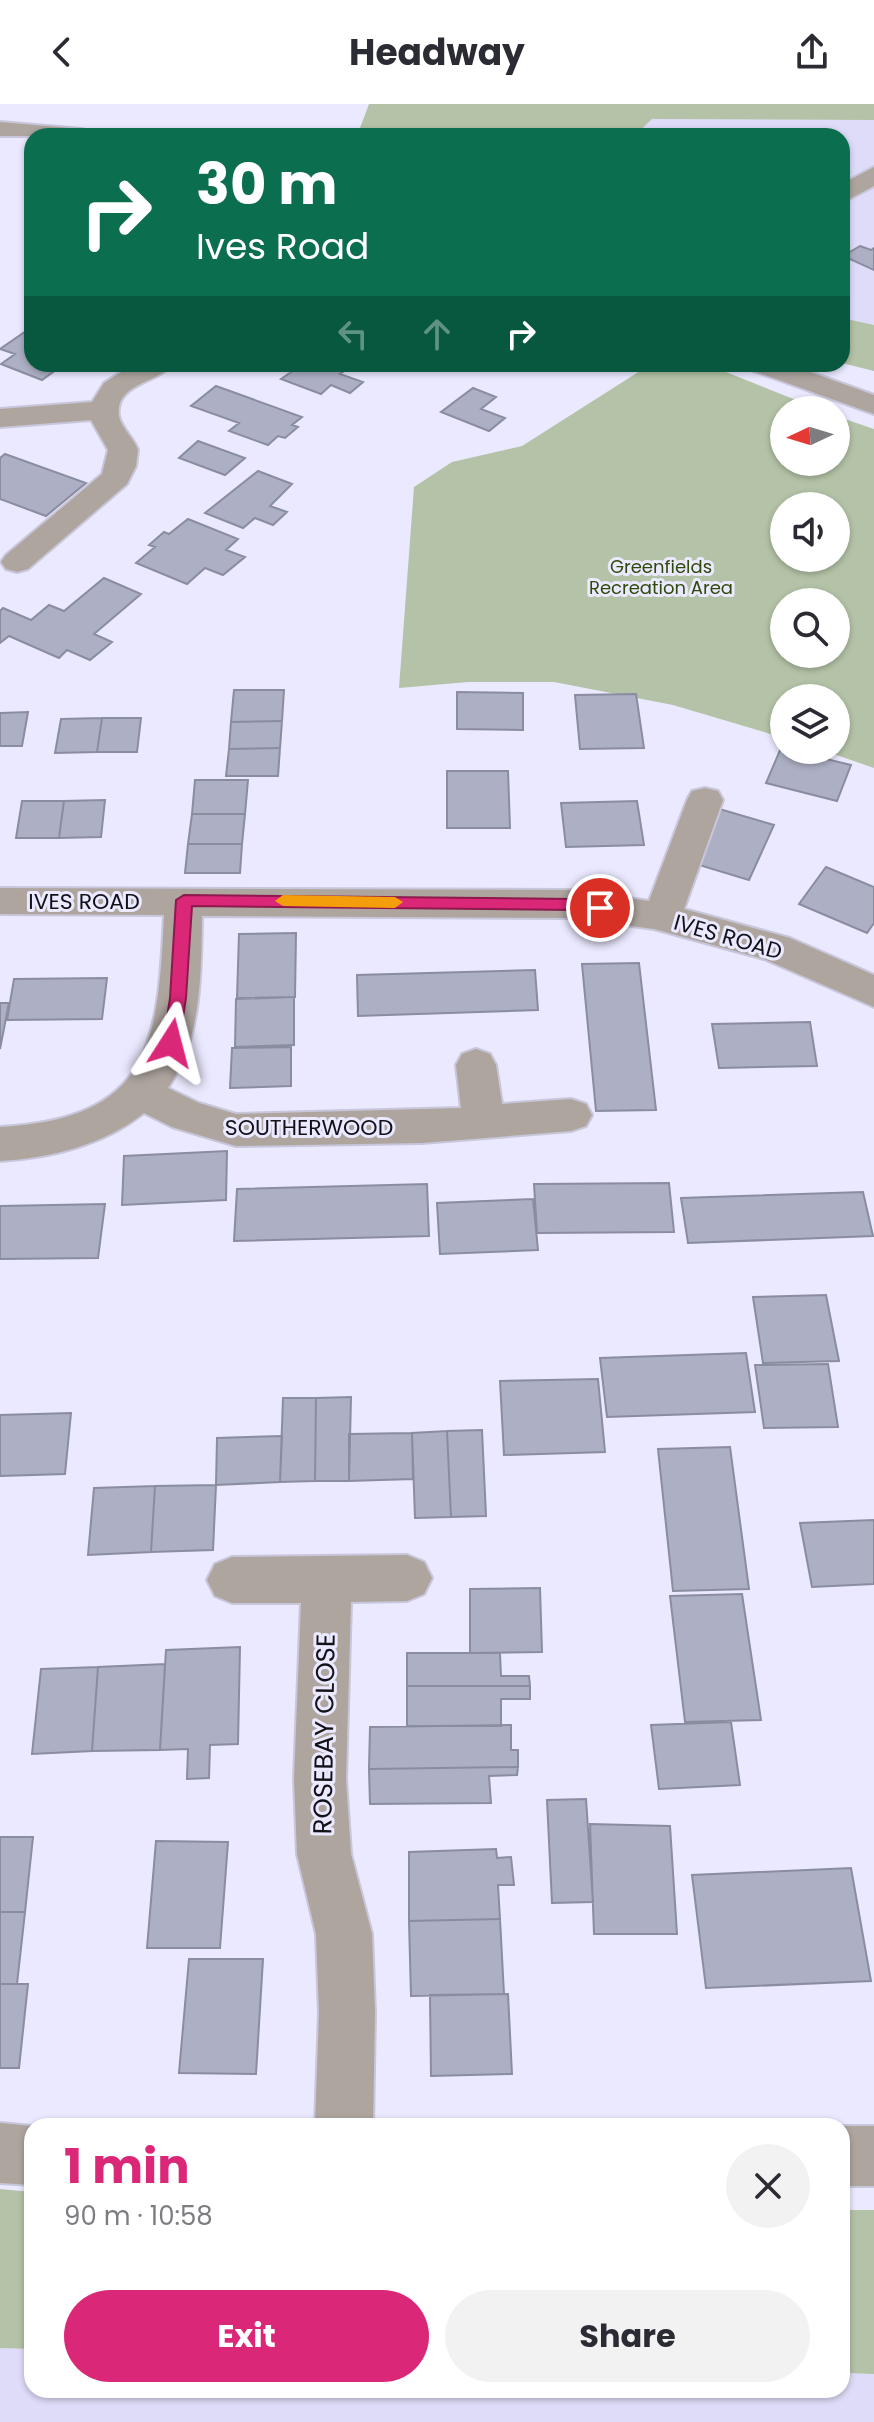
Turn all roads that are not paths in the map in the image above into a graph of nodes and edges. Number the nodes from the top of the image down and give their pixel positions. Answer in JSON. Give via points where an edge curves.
{"nodes":[{"id":1,"x":0,"y":129,"type":"edge"},
{"id":2,"x":24,"y":130,"type":"edge"},
{"id":3,"x":874,"y":175,"type":"edge"},
{"id":4,"x":850,"y":190,"type":"edge"},
{"id":5,"x":143,"y":372,"type":"edge"},
{"id":6,"x":783,"y":372,"type":"edge"},
{"id":7,"x":874,"y":405,"type":"edge"},
{"id":8,"x":104,"y":410,"type":"junction"},
{"id":9,"x":0,"y":418,"type":"edge"},
{"id":10,"x":56,"y":530,"type":"junction"},
{"id":11,"x":89,"y":541,"type":"dead end"},
{"id":12,"x":17,"y":562,"type":"dead end"},
{"id":13,"x":705,"y":800,"type":"dead end"},
{"id":14,"x":184,"y":900,"type":"junction"},
{"id":15,"x":0,"y":901,"type":"edge"},
{"id":16,"x":662,"y":917,"type":"junction"},
{"id":17,"x":874,"y":992,"type":"edge"},
{"id":18,"x":476,"y":1065,"type":"dead end"},
{"id":19,"x":141,"y":1093,"type":"junction"},
{"id":20,"x":571,"y":1115,"type":"dead end"},
{"id":21,"x":484,"y":1122,"type":"junction"},
{"id":22,"x":0,"y":1144,"type":"edge"},
{"id":23,"x":407,"y":1578,"type":"dead end"},
{"id":24,"x":232,"y":1580,"type":"dead end"},
{"id":25,"x":327,"y":1580,"type":"junction"},
{"id":26,"x":344,"y":2118,"type":"edge"},
{"id":27,"x":0,"y":2153,"type":"edge"},
{"id":28,"x":24,"y":2154,"type":"edge"},
{"id":29,"x":850,"y":2156,"type":"edge"},
{"id":30,"x":874,"y":2156,"type":"edge"}],
"edges":[{"from":1,"to":2,"type":"street"},
{"from":3,"to":4,"type":"street"},
{"from":5,"to":8,"type":"street","via":[[113,388]]},
{"from":6,"to":7,"type":"street"},
{"from":8,"to":9,"type":"street"},
{"from":8,"to":10,"type":"street","via":[[124,449],[124,462],[116,478]]},
{"from":10,"to":11,"type":"street"},
{"from":10,"to":12,"type":"street"},
{"from":13,"to":16,"type":"street"},
{"from":14,"to":15,"type":"street","name":"IVES ROAD"},
{"from":14,"to":16,"type":"street","name":"IVES ROAD","via":[[573,904]]},
{"from":14,"to":19,"type":"street","via":[[171,1043]]},
{"from":16,"to":17,"type":"street","name":"IVES ROAD","via":[[776,948]]},
{"from":18,"to":21,"type":"street"},
{"from":19,"to":21,"type":"street","name":"SOUTHERWOOD","via":[[187,1116],[236,1130]]},
{"from":19,"to":22,"type":"street","via":[[107,1118],[63,1135]]},
{"from":20,"to":21,"type":"street","name":"SOUTHERWOOD"},
{"from":23,"to":25,"type":"street"},
{"from":24,"to":25,"type":"street"},
{"from":25,"to":26,"type":"street","name":"ROSEBAY CLOSE","via":[[320,1779],[324,1854],[344,1934]]},
{"from":27,"to":28,"type":"street"},
{"from":29,"to":30,"type":"street"}]}
